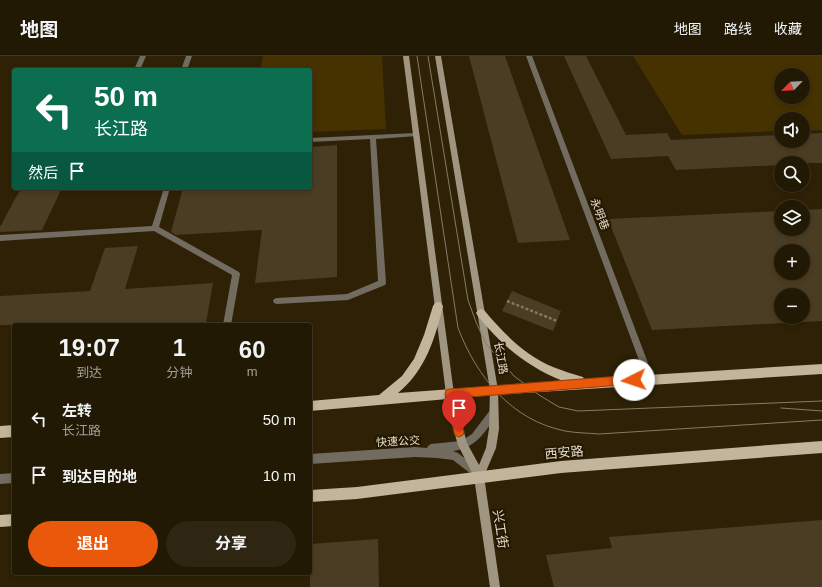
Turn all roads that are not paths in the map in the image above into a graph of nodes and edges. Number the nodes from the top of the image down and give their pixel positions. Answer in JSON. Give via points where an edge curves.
{"nodes":[{"id":1,"x":142,"y":56,"type":"edge"},
{"id":2,"x":189,"y":56,"type":"edge"},
{"id":3,"x":406,"y":56,"type":"edge"},
{"id":4,"x":438,"y":56,"type":"edge"},
{"id":5,"x":529,"y":56,"type":"edge"},
{"id":6,"x":138,"y":68,"type":"edge"},
{"id":7,"x":185,"y":68,"type":"edge"},
{"id":8,"x":415,"y":135,"type":"junction"},
{"id":9,"x":373,"y":137,"type":"junction"},
{"id":10,"x":312,"y":140,"type":"edge"},
{"id":11,"x":166,"y":190,"type":"edge"},
{"id":12,"x":155,"y":228,"type":"junction"},
{"id":13,"x":0,"y":238,"type":"edge"},
{"id":14,"x":277,"y":301,"type":"dead end"},
{"id":15,"x":438,"y":306,"type":"junction"},
{"id":16,"x":481,"y":313,"type":"junction"},
{"id":17,"x":227,"y":323,"type":"edge"},
{"id":18,"x":822,"y":369,"type":"edge"},
{"id":19,"x":650,"y":379,"type":"junction"},
{"id":20,"x":587,"y":383,"type":"junction"},
{"id":21,"x":494,"y":390,"type":"junction"},
{"id":22,"x":450,"y":394,"type":"junction"},
{"id":23,"x":380,"y":401,"type":"junction"},
{"id":24,"x":312,"y":406,"type":"edge"},
{"id":25,"x":494,"y":412,"type":"junction"},
{"id":26,"x":12,"y":431,"type":"edge"},
{"id":27,"x":0,"y":432,"type":"edge"},
{"id":28,"x":463,"y":445,"type":"junction"},
{"id":29,"x":822,"y":447,"type":"edge"},
{"id":30,"x":415,"y":452,"type":"junction"},
{"id":31,"x":312,"y":458,"type":"edge"},
{"id":32,"x":479,"y":476,"type":"junction"},
{"id":33,"x":12,"y":478,"type":"edge"},
{"id":34,"x":0,"y":479,"type":"edge"},
{"id":35,"x":312,"y":496,"type":"edge"},
{"id":36,"x":12,"y":520,"type":"edge"},
{"id":37,"x":0,"y":521,"type":"edge"},
{"id":38,"x":495,"y":587,"type":"edge"}],
"edges":[{"from":1,"to":6,"type":"street"},
{"from":2,"to":7,"type":"street"},
{"from":3,"to":8,"type":"main road"},
{"from":4,"to":16,"type":"main road","name":"长江路"},
{"from":5,"to":19,"type":"street","name":"永明巷"},
{"from":8,"to":9,"type":"street"},
{"from":8,"to":15,"type":"main road"},
{"from":9,"to":10,"type":"street"},
{"from":9,"to":14,"type":"street","via":[[382,283],[348,297]]},
{"from":11,"to":12,"type":"street"},
{"from":12,"to":13,"type":"street"},
{"from":12,"to":17,"type":"street","via":[[236,274]]},
{"from":15,"to":22,"type":"main road"},
{"from":15,"to":23,"type":"main road","via":[[422,357],[405,379]]},
{"from":16,"to":20,"type":"main road","via":[[497,334],[515,351],[561,376]]},
{"from":16,"to":21,"type":"main road","name":"长江路"},
{"from":18,"to":19,"type":"main road"},
{"from":19,"to":20,"type":"main road"},
{"from":20,"to":21,"type":"main road"},
{"from":21,"to":22,"type":"main road"},
{"from":21,"to":25,"type":"main road","name":"长江路"},
{"from":22,"to":23,"type":"main road"},
{"from":22,"to":28,"type":"main road"},
{"from":23,"to":24,"type":"main road"},
{"from":25,"to":28,"type":"street","via":[[475,437]]},
{"from":25,"to":32,"type":"main road","name":"长江路","via":[[491,448]]},
{"from":26,"to":27,"type":"main road"},
{"from":28,"to":30,"type":"street"},
{"from":28,"to":32,"type":"main road"},
{"from":29,"to":32,"type":"main road","name":"西安路","via":[[561,467]]},
{"from":30,"to":31,"type":"street","name":"快速公交"},
{"from":30,"to":32,"type":"street","name":"快速公交","via":[[437,452],[455,456]]},
{"from":32,"to":35,"type":"main road","name":"西安路","via":[[357,493]]},
{"from":32,"to":38,"type":"main road","name":"兴工街"},
{"from":33,"to":34,"type":"street"},
{"from":36,"to":37,"type":"main road"}]}
